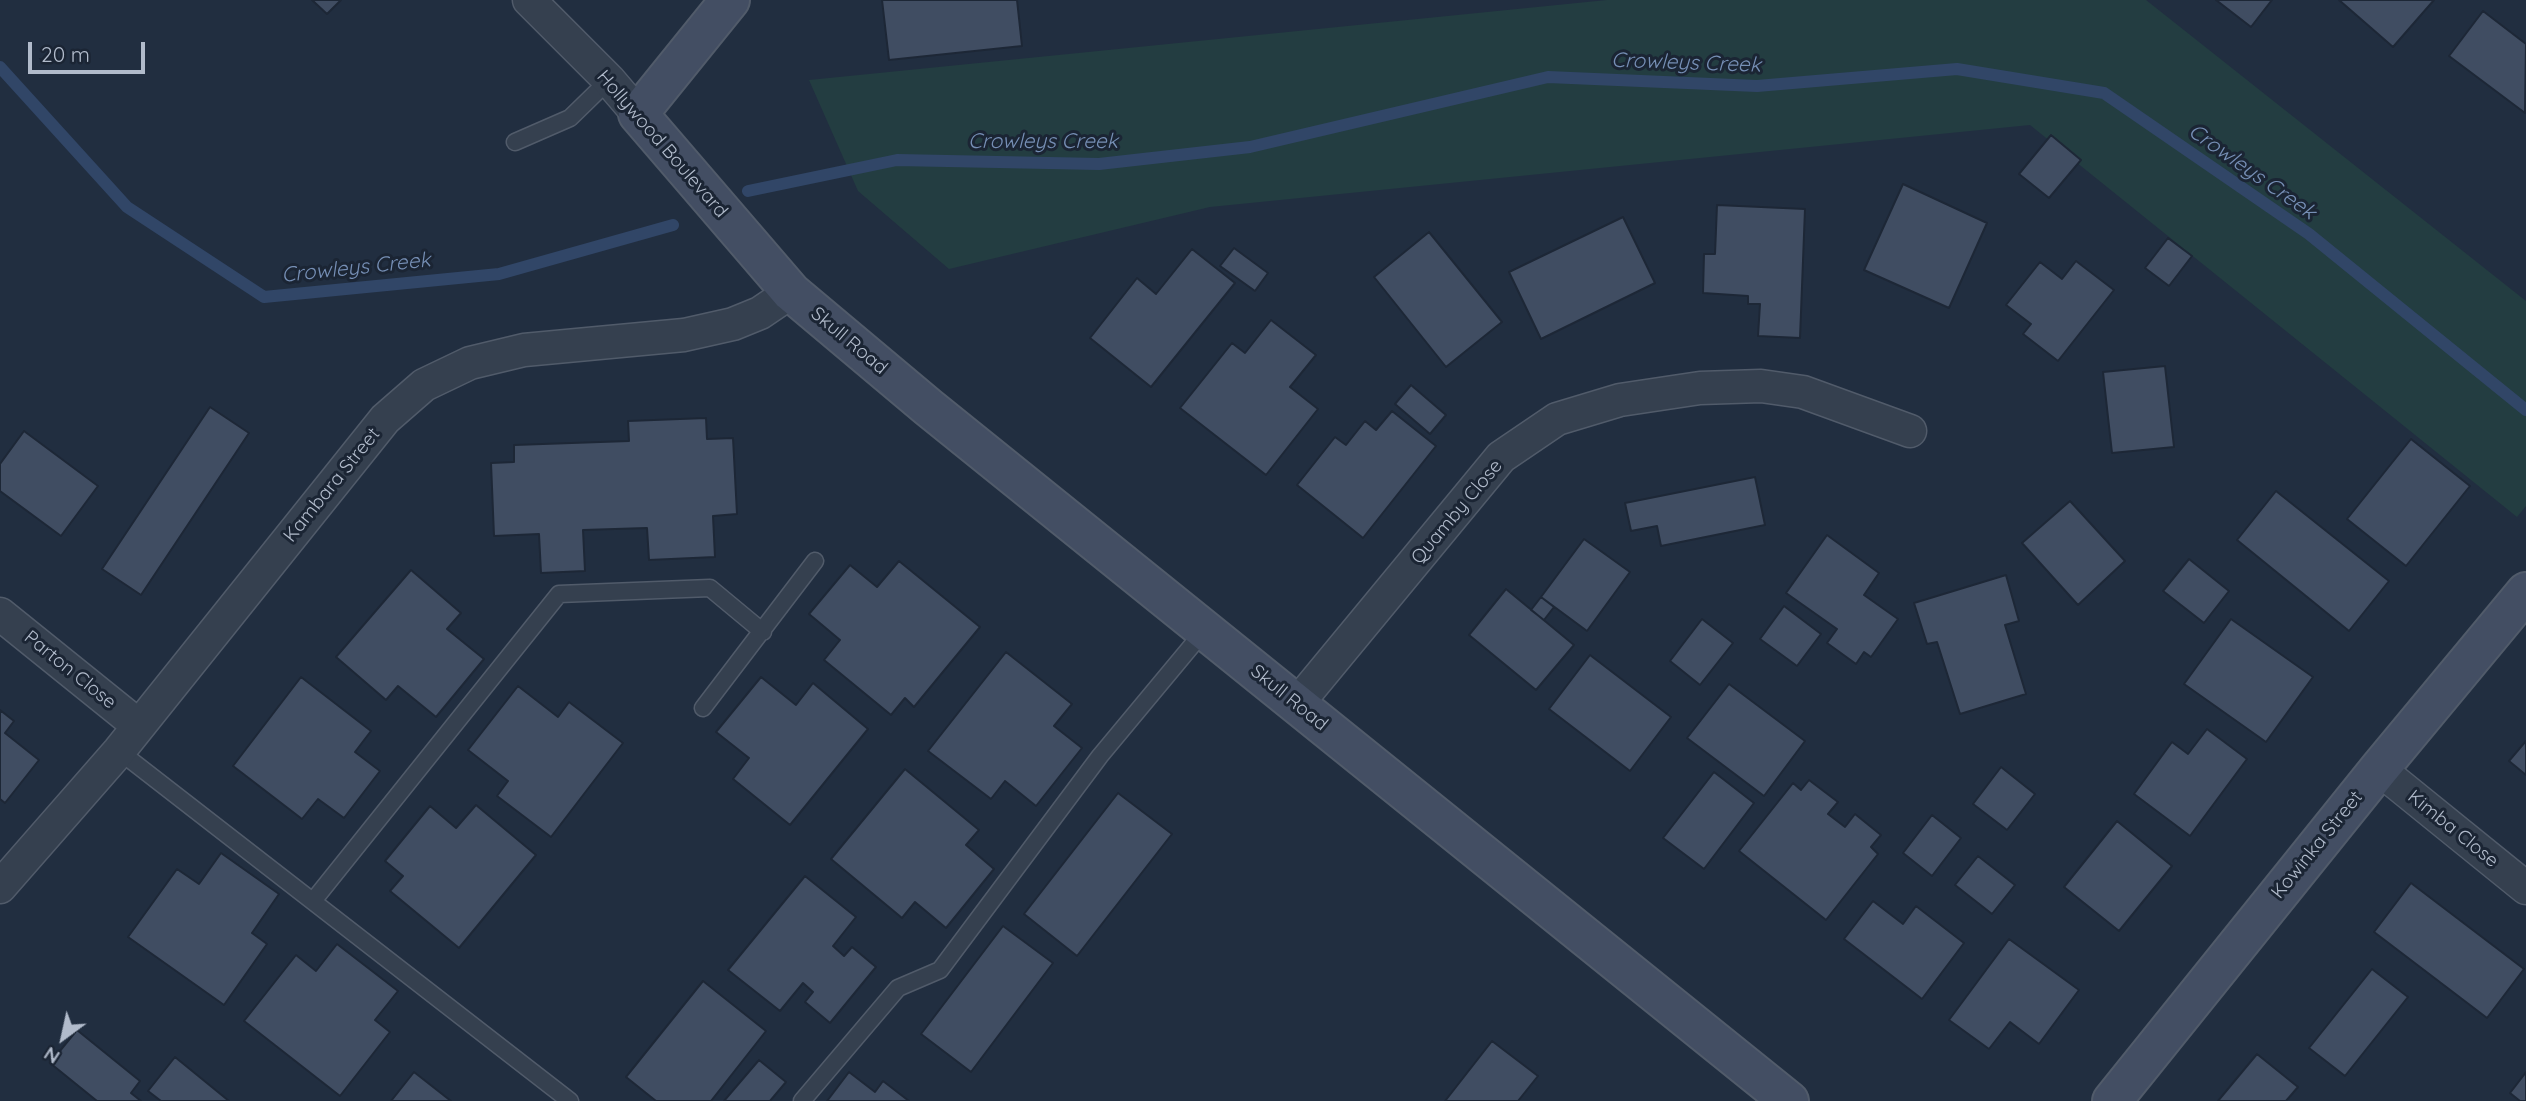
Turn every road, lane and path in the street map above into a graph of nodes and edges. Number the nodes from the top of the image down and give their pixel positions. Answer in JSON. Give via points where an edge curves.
{"nodes":[{"id":1,"x":529,"y":0,"type":"edge"},
{"id":2,"x":730,"y":0,"type":"edge"},
{"id":3,"x":609,"y":80,"type":"junction"},
{"id":4,"x":638,"y":114,"type":"junction"},
{"id":5,"x":515,"y":142,"type":"dead end"},
{"id":6,"x":791,"y":292,"type":"junction"},
{"id":7,"x":1910,"y":431,"type":"dead end"},
{"id":8,"x":815,"y":561,"type":"dead end"},
{"id":9,"x":2526,"y":592,"type":"edge"},
{"id":10,"x":0,"y":614,"type":"edge"},
{"id":11,"x":1205,"y":630,"type":"junction"},
{"id":12,"x":763,"y":632,"type":"junction"},
{"id":13,"x":1297,"y":704,"type":"junction"},
{"id":14,"x":703,"y":708,"type":"dead end"},
{"id":15,"x":139,"y":726,"type":"junction"},
{"id":16,"x":119,"y":751,"type":"junction"},
{"id":17,"x":2379,"y":769,"type":"junction"},
{"id":18,"x":0,"y":887,"type":"edge"},
{"id":19,"x":2526,"y":888,"type":"edge"},
{"id":20,"x":313,"y":901,"type":"junction"},
{"id":21,"x":570,"y":1101,"type":"edge"},
{"id":22,"x":802,"y":1101,"type":"edge"},
{"id":23,"x":1789,"y":1101,"type":"edge"},
{"id":24,"x":2112,"y":1101,"type":"edge"}],
"edges":[{"from":1,"to":3,"type":"street","name":"Hollywood Boulevard"},
{"from":2,"to":4,"type":"street"},
{"from":3,"to":4,"type":"street","name":"Hollywood Boulevard"},
{"from":3,"to":5,"type":"lane","via":[[570,118]]},
{"from":4,"to":6,"type":"street","name":"Hollywood Boulevard"},
{"from":6,"to":11,"type":"street","name":"Skull Road"},
{"from":6,"to":15,"type":"street","name":"Kambara Street","via":[[733,324],[684,335],[524,351],[470,363],[424,385],[385,419]]},
{"from":7,"to":13,"type":"street","name":"Quamby Close","via":[[1803,392],[1761,386],[1700,388],[1620,400],[1557,419],[1501,457]]},
{"from":8,"to":12,"type":"lane"},
{"from":9,"to":17,"type":"street","name":"Kowinka Street"},
{"from":10,"to":15,"type":"street","name":"Parton Close"},
{"from":11,"to":13,"type":"street","name":"Skull Road"},
{"from":11,"to":22,"type":"lane","via":[[1100,756],[940,970],[898,988]]},
{"from":12,"to":14,"type":"lane"},
{"from":12,"to":20,"type":"lane","via":[[710,588],[559,594]]},
{"from":13,"to":23,"type":"street","name":"Skull Road"},
{"from":15,"to":16,"type":"street","name":"Kambara Street"},
{"from":16,"to":18,"type":"street","name":"Kambara Street"},
{"from":16,"to":20,"type":"lane"},
{"from":17,"to":19,"type":"street","name":"Kimba Close"},
{"from":17,"to":24,"type":"street","name":"Kowinka Street"},
{"from":20,"to":21,"type":"lane"}]}
